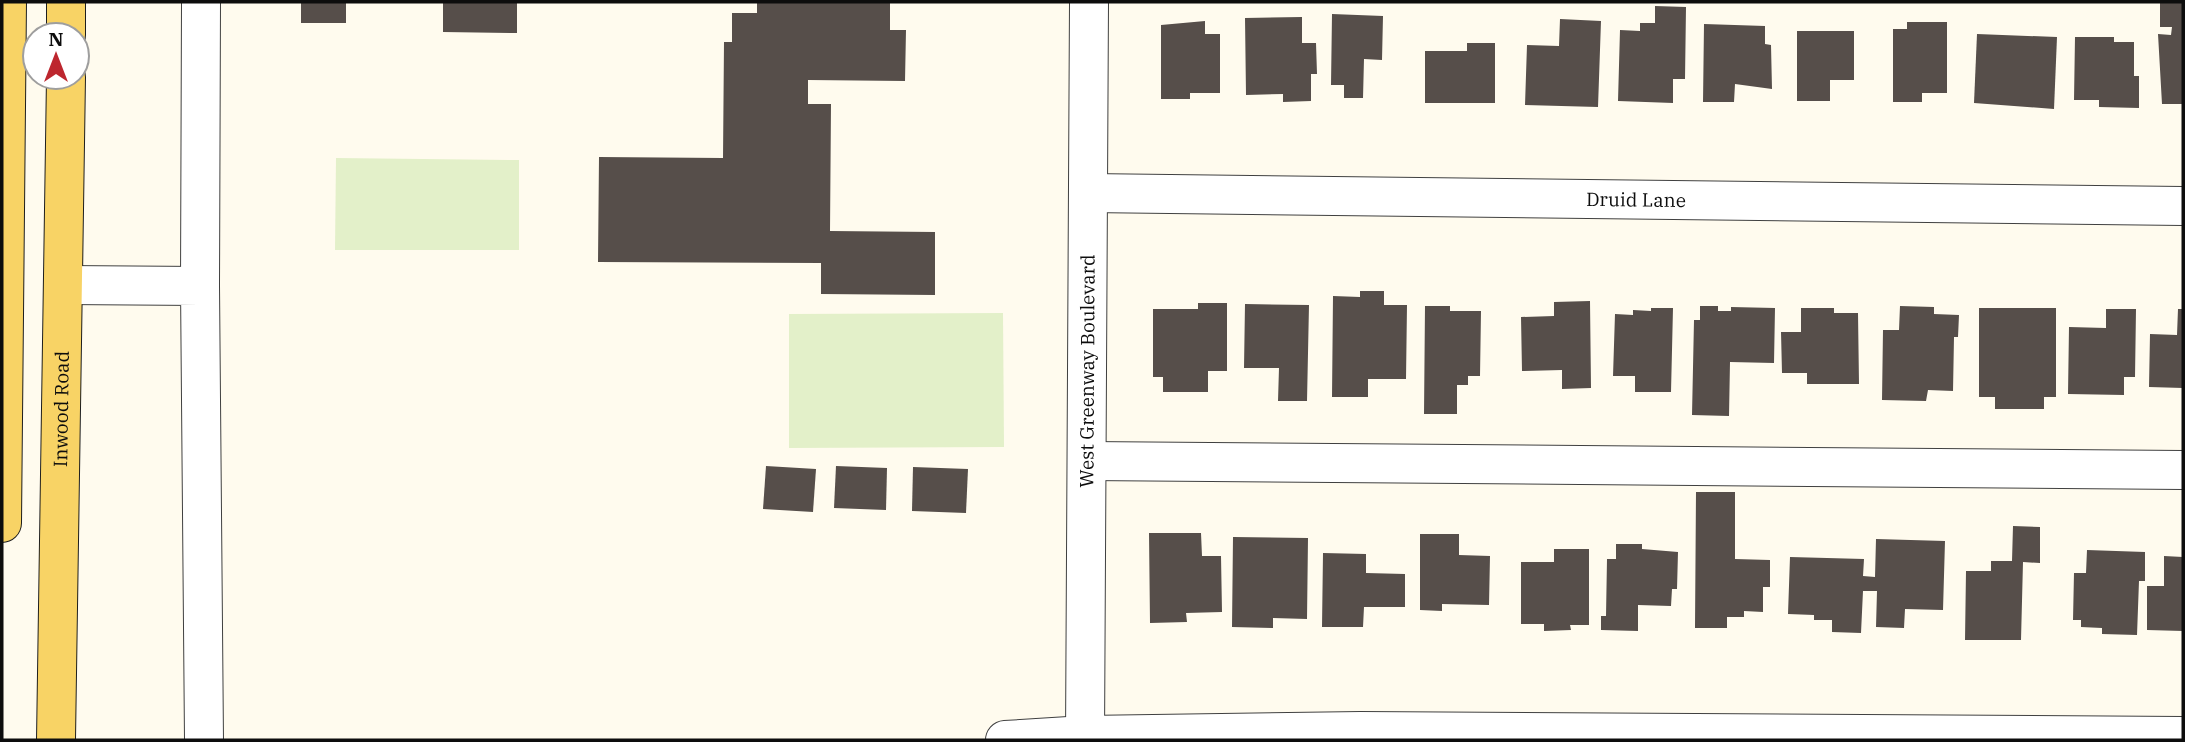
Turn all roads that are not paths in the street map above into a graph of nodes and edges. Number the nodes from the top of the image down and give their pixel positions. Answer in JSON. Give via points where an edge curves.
{"nodes":[{"id":1,"x":7,"y":2,"type":"edge"},
{"id":2,"x":66,"y":2,"type":"edge"},
{"id":3,"x":201,"y":2,"type":"edge"},
{"id":4,"x":1089,"y":2,"type":"edge"},
{"id":5,"x":66,"y":21,"type":"edge"},
{"id":6,"x":4,"y":81,"type":"edge"},
{"id":7,"x":66,"y":91,"type":"edge"},
{"id":8,"x":1088,"y":192,"type":"junction"},
{"id":9,"x":2183,"y":206,"type":"edge"},
{"id":10,"x":65,"y":285,"type":"junction"},
{"id":11,"x":200,"y":286,"type":"junction"},
{"id":12,"x":1087,"y":461,"type":"junction"},
{"id":13,"x":2183,"y":470,"type":"edge"},
{"id":14,"x":2,"y":523,"type":"edge"},
{"id":15,"x":2183,"y":736,"type":"edge"},
{"id":16,"x":1086,"y":738,"type":"edge"},
{"id":17,"x":56,"y":740,"type":"edge"},
{"id":18,"x":204,"y":740,"type":"edge"},
{"id":19,"x":1005,"y":740,"type":"edge"}],
"edges":[{"from":1,"to":6,"type":"main road"},
{"from":2,"to":5,"type":"main road"},
{"from":3,"to":11,"type":"street"},
{"from":4,"to":8,"type":"street","name":"West Greenway Boulevard"},
{"from":6,"to":14,"type":"main road"},
{"from":7,"to":10,"type":"main road","name":"Inwood Road"},
{"from":8,"to":9,"type":"street","name":"Druid Lane"},
{"from":8,"to":12,"type":"street","name":"West Greenway Boulevard"},
{"from":10,"to":11,"type":"street"},
{"from":10,"to":17,"type":"main road","name":"Inwood Road"},
{"from":11,"to":18,"type":"street"},
{"from":12,"to":13,"type":"street"},
{"from":12,"to":16,"type":"street","name":"West Greenway Boulevard"},
{"from":15,"to":16,"type":"street","via":[[1361,731]]},
{"from":16,"to":19,"type":"street"}]}
